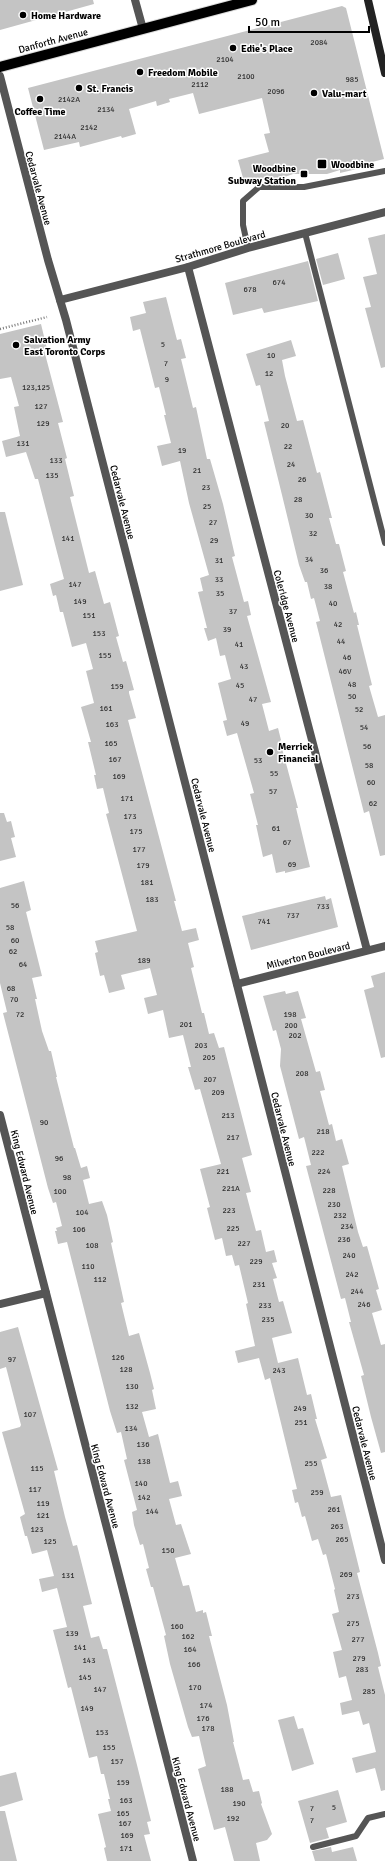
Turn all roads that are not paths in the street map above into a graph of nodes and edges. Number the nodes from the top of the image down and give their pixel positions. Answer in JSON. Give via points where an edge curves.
{"nodes":[{"id":1,"x":135,"y":0,"type":"edge"},
{"id":2,"x":252,"y":0,"type":"edge"},
{"id":3,"x":368,"y":0,"type":"edge"},
{"id":4,"x":143,"y":29,"type":"junction"},
{"id":5,"x":0,"y":68,"type":"edge"},
{"id":6,"x":385,"y":73,"type":"edge"},
{"id":7,"x":0,"y":76,"type":"edge"},
{"id":8,"x":385,"y":171,"type":"edge"},
{"id":9,"x":385,"y":212,"type":"edge"},
{"id":10,"x":306,"y":233,"type":"junction"},
{"id":11,"x":248,"y":248,"type":"junction"},
{"id":12,"x":188,"y":267,"type":"junction"},
{"id":13,"x":60,"y":300,"type":"junction"},
{"id":14,"x":385,"y":543,"type":"edge"},
{"id":15,"x":385,"y":946,"type":"edge"},
{"id":16,"x":367,"y":950,"type":"junction"},
{"id":17,"x":236,"y":984,"type":"junction"},
{"id":18,"x":0,"y":1115,"type":"edge"},
{"id":19,"x":46,"y":1293,"type":"junction"},
{"id":20,"x":0,"y":1304,"type":"edge"},
{"id":21,"x":381,"y":1527,"type":"edge"},
{"id":22,"x":385,"y":1560,"type":"edge"},
{"id":23,"x":385,"y":1814,"type":"edge"},
{"id":24,"x":313,"y":1847,"type":"dead end"},
{"id":25,"x":193,"y":1861,"type":"edge"}],
"edges":[{"from":1,"to":4,"type":"street"},
{"from":2,"to":4,"type":"main road","name":"Danforth Avenue"},
{"from":3,"to":6,"type":"main road"},
{"from":4,"to":5,"type":"main road","name":"Danforth Avenue"},
{"from":7,"to":13,"type":"street","name":"Cedarvale Avenue"},
{"from":8,"to":11,"type":"lane","via":[[304,187],[259,187],[243,202],[243,225]]},
{"from":9,"to":10,"type":"street","name":"Strathmore Boulevard"},
{"from":10,"to":11,"type":"street","name":"Strathmore Boulevard"},
{"from":10,"to":14,"type":"lane"},
{"from":11,"to":12,"type":"street","name":"Strathmore Boulevard"},
{"from":12,"to":13,"type":"street","name":"Strathmore Boulevard"},
{"from":12,"to":16,"type":"street","name":"Coleridge Avenue"},
{"from":13,"to":17,"type":"street","name":"Cedarvale Avenue"},
{"from":15,"to":16,"type":"street","name":"Milverton Boulevard"},
{"from":16,"to":17,"type":"street","name":"Milverton Boulevard"},
{"from":17,"to":21,"type":"street","name":"Cedarvale Avenue"},
{"from":18,"to":19,"type":"street","name":"King Edward Avenue"},
{"from":19,"to":20,"type":"street"},
{"from":19,"to":25,"type":"street","name":"King Edward Avenue"},
{"from":21,"to":22,"type":"street","name":"Cedarvale Avenue"},
{"from":23,"to":24,"type":"lane","via":[[368,1818],[356,1836]]}]}
